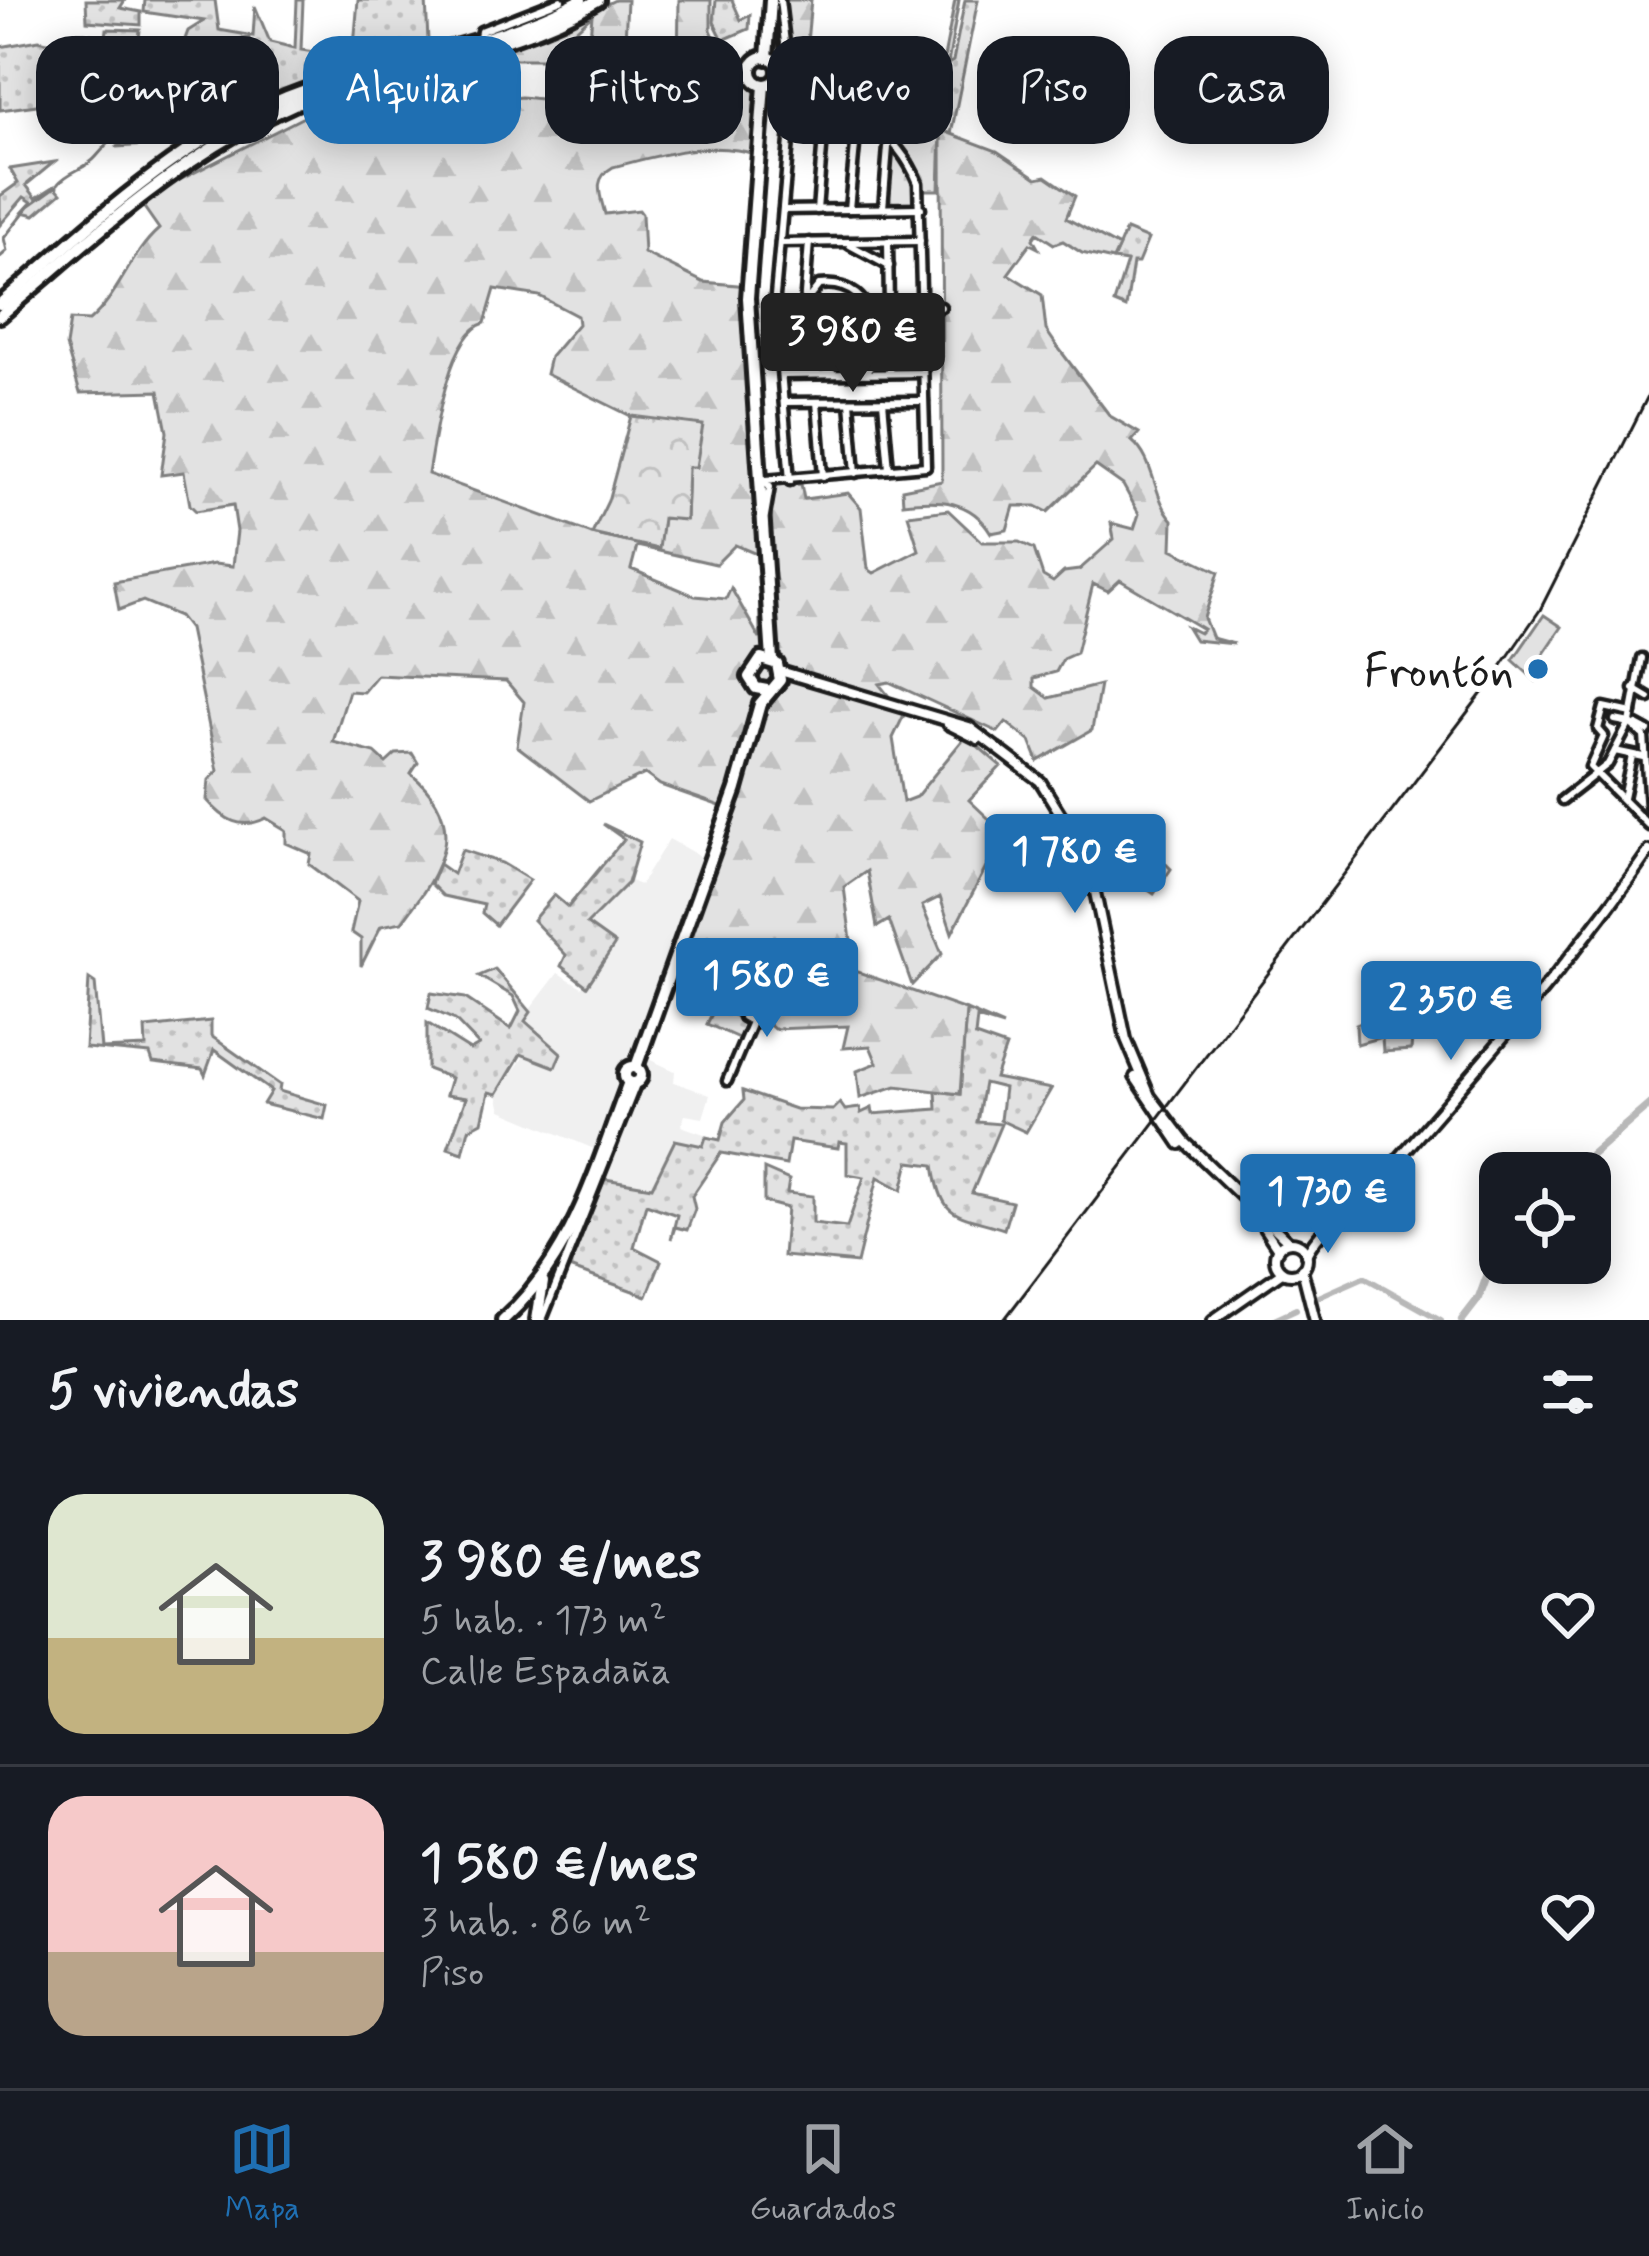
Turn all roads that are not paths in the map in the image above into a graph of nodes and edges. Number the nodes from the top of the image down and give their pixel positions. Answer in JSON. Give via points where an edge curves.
{"nodes":[{"id":1,"x":561,"y":0,"type":"edge"},
{"id":2,"x":581,"y":0,"type":"edge"},
{"id":3,"x":598,"y":0,"type":"edge"},
{"id":4,"x":776,"y":0,"type":"edge"},
{"id":5,"x":480,"y":36,"type":"edge"},
{"id":6,"x":775,"y":36,"type":"edge"},
{"id":7,"x":784,"y":36,"type":"edge"},
{"id":8,"x":767,"y":67,"type":"edge"},
{"id":9,"x":767,"y":80,"type":"edge"},
{"id":10,"x":764,"y":85,"type":"junction"},
{"id":11,"x":788,"y":144,"type":"edge"},
{"id":12,"x":822,"y":144,"type":"edge"},
{"id":13,"x":855,"y":144,"type":"edge"},
{"id":14,"x":888,"y":144,"type":"edge"},
{"id":15,"x":897,"y":144,"type":"edge"},
{"id":16,"x":883,"y":208,"type":"junction"},
{"id":17,"x":921,"y":208,"type":"junction"},
{"id":18,"x":849,"y":209,"type":"junction"},
{"id":19,"x":782,"y":210,"type":"junction"},
{"id":20,"x":817,"y":210,"type":"junction"},
{"id":21,"x":888,"y":241,"type":"junction"},
{"id":22,"x":921,"y":241,"type":"junction"},
{"id":23,"x":809,"y":242,"type":"junction"},
{"id":24,"x":841,"y":242,"type":"junction"},
{"id":25,"x":780,"y":243,"type":"junction"},
{"id":26,"x":889,"y":266,"type":"junction"},
{"id":27,"x":0,"y":304,"type":"edge"},
{"id":28,"x":804,"y":304,"type":"junction"},
{"id":29,"x":922,"y":307,"type":"junction"},
{"id":30,"x":941,"y":307,"type":"dead end"},
{"id":31,"x":0,"y":316,"type":"edge"},
{"id":32,"x":805,"y":319,"type":"junction"},
{"id":33,"x":871,"y":330,"type":"junction"},
{"id":34,"x":890,"y":330,"type":"junction"},
{"id":35,"x":890,"y":352,"type":"junction"},
{"id":36,"x":808,"y":361,"type":"junction"},
{"id":37,"x":890,"y":373,"type":"junction"},
{"id":38,"x":923,"y":373,"type":"junction"},
{"id":39,"x":809,"y":374,"type":"junction"},
{"id":40,"x":838,"y":374,"type":"junction"},
{"id":41,"x":856,"y":374,"type":"junction"},
{"id":42,"x":782,"y":375,"type":"junction"},
{"id":43,"x":883,"y":401,"type":"junction"},
{"id":44,"x":924,"y":401,"type":"junction"},
{"id":45,"x":784,"y":402,"type":"junction"},
{"id":46,"x":850,"y":402,"type":"junction"},
{"id":47,"x":817,"y":403,"type":"junction"},
{"id":48,"x":889,"y":469,"type":"junction"},
{"id":49,"x":856,"y":473,"type":"junction"},
{"id":50,"x":823,"y":476,"type":"junction"},
{"id":51,"x":763,"y":481,"type":"junction"},
{"id":52,"x":790,"y":481,"type":"junction"},
{"id":53,"x":1642,"y":658,"type":"dead end"},
{"id":54,"x":769,"y":675,"type":"junction"},
{"id":55,"x":1634,"y":689,"type":"junction"},
{"id":56,"x":1649,"y":698,"type":"edge"},
{"id":57,"x":1615,"y":720,"type":"dead end"},
{"id":58,"x":1630,"y":722,"type":"junction"},
{"id":59,"x":1598,"y":730,"type":"junction"},
{"id":60,"x":1646,"y":734,"type":"edge"},
{"id":61,"x":1619,"y":737,"type":"junction"},
{"id":62,"x":1615,"y":751,"type":"junction"},
{"id":63,"x":1632,"y":756,"type":"junction"},
{"id":64,"x":1643,"y":757,"type":"junction"},
{"id":65,"x":1606,"y":767,"type":"junction"},
{"id":66,"x":1627,"y":771,"type":"junction"},
{"id":67,"x":1597,"y":773,"type":"junction"},
{"id":68,"x":1623,"y":799,"type":"junction"},
{"id":69,"x":1562,"y":800,"type":"dead end"},
{"id":70,"x":1649,"y":806,"type":"edge"},
{"id":71,"x":1649,"y":826,"type":"edge"},
{"id":72,"x":1649,"y":855,"type":"edge"},
{"id":73,"x":743,"y":1017,"type":"dead end"},
{"id":74,"x":728,"y":1081,"type":"dead end"},
{"id":75,"x":576,"y":1231,"type":"junction"},
{"id":76,"x":1315,"y":1239,"type":"junction"},
{"id":77,"x":1294,"y":1243,"type":"junction"},
{"id":78,"x":1278,"y":1249,"type":"junction"},
{"id":79,"x":1306,"y":1255,"type":"junction"},
{"id":80,"x":1276,"y":1262,"type":"junction"},
{"id":81,"x":1302,"y":1268,"type":"junction"},
{"id":82,"x":548,"y":1271,"type":"junction"},
{"id":83,"x":1288,"y":1273,"type":"junction"},
{"id":84,"x":1268,"y":1277,"type":"junction"},
{"id":85,"x":499,"y":1320,"type":"edge"},
{"id":86,"x":540,"y":1320,"type":"edge"},
{"id":87,"x":1213,"y":1320,"type":"edge"},
{"id":88,"x":1313,"y":1320,"type":"edge"}],
"edges":[{"from":1,"to":5,"type":"street"},
{"from":2,"to":27,"type":"highway","via":[[512,32],[340,77],[244,118],[150,177]]},
{"from":3,"to":31,"type":"highway","via":[[515,41],[355,82],[248,126],[165,177]]},
{"from":4,"to":6,"type":"highway"},
{"from":4,"to":7,"type":"street"},
{"from":8,"to":10,"type":"highway","via":[[752,68]]},
{"from":9,"to":10,"type":"highway"},
{"from":10,"to":51,"type":"highway","via":[[748,286]]},
{"from":11,"to":19,"type":"street"},
{"from":12,"to":20,"type":"street"},
{"from":13,"to":18,"type":"street"},
{"from":14,"to":16,"type":"street"},
{"from":15,"to":17,"type":"street"},
{"from":16,"to":17,"type":"street"},
{"from":16,"to":18,"type":"street"},
{"from":17,"to":22,"type":"street"},
{"from":18,"to":20,"type":"street"},
{"from":19,"to":20,"type":"street"},
{"from":19,"to":25,"type":"street"},
{"from":21,"to":22,"type":"street"},
{"from":21,"to":24,"type":"street"},
{"from":21,"to":26,"type":"street"},
{"from":22,"to":29,"type":"street"},
{"from":23,"to":24,"type":"street"},
{"from":23,"to":25,"type":"street"},
{"from":23,"to":28,"type":"street"},
{"from":24,"to":26,"type":"street"},
{"from":25,"to":42,"type":"street"},
{"from":26,"to":34,"type":"street"},
{"from":28,"to":32,"type":"street"},
{"from":28,"to":33,"type":"street","via":[[819,285],[842,286],[866,304]]},
{"from":29,"to":30,"type":"street"},
{"from":29,"to":38,"type":"street"},
{"from":32,"to":33,"type":"street","via":[[838,346],[856,346]]},
{"from":32,"to":36,"type":"street"},
{"from":33,"to":34,"type":"street"},
{"from":34,"to":35,"type":"street"},
{"from":35,"to":37,"type":"street"},
{"from":35,"to":41,"type":"street"},
{"from":36,"to":39,"type":"street"},
{"from":36,"to":40,"type":"street"},
{"from":37,"to":38,"type":"street"},
{"from":37,"to":41,"type":"street"},
{"from":38,"to":44,"type":"street"},
{"from":39,"to":40,"type":"street"},
{"from":39,"to":42,"type":"street"},
{"from":40,"to":41,"type":"street"},
{"from":42,"to":45,"type":"street"},
{"from":43,"to":44,"type":"street"},
{"from":43,"to":46,"type":"street"},
{"from":43,"to":48,"type":"street"},
{"from":44,"to":48,"type":"street","via":[[926,466]]},
{"from":45,"to":47,"type":"street"},
{"from":45,"to":52,"type":"street"},
{"from":46,"to":47,"type":"street"},
{"from":46,"to":49,"type":"street"},
{"from":47,"to":50,"type":"street"},
{"from":48,"to":49,"type":"street"},
{"from":49,"to":50,"type":"street"},
{"from":50,"to":52,"type":"street"},
{"from":51,"to":52,"type":"street"},
{"from":51,"to":54,"type":"highway"},
{"from":53,"to":55,"type":"street"},
{"from":54,"to":75,"type":"highway","via":[[636,1067],[641,1074]]},
{"from":54,"to":77,"type":"main road","via":[[969,727],[1040,782],[1088,860],[1126,1039],[1150,1096],[1184,1141]]},
{"from":54,"to":78,"type":"main road","via":[[938,720],[992,747],[1037,786],[1088,875],[1121,1040],[1139,1086],[1180,1145],[1264,1221]]},
{"from":55,"to":56,"type":"street"},
{"from":55,"to":58,"type":"street"},
{"from":57,"to":58,"type":"street"},
{"from":58,"to":59,"type":"street","via":[[1604,706]]},
{"from":58,"to":60,"type":"street"},
{"from":58,"to":61,"type":"street"},
{"from":59,"to":61,"type":"street"},
{"from":59,"to":67,"type":"street","via":[[1604,736],[1590,765]]},
{"from":60,"to":64,"type":"street"},
{"from":61,"to":62,"type":"street"},
{"from":62,"to":63,"type":"street"},
{"from":62,"to":65,"type":"street"},
{"from":63,"to":64,"type":"street"},
{"from":63,"to":66,"type":"street"},
{"from":64,"to":70,"type":"street"},
{"from":65,"to":66,"type":"street"},
{"from":65,"to":67,"type":"street"},
{"from":66,"to":68,"type":"street"},
{"from":67,"to":68,"type":"street"},
{"from":67,"to":69,"type":"street"},
{"from":68,"to":71,"type":"street"},
{"from":72,"to":76,"type":"main road","via":[[1375,1187]]},
{"from":73,"to":74,"type":"street","via":[[752,1022]]},
{"from":75,"to":82,"type":"highway"},
{"from":75,"to":86,"type":"street"},
{"from":76,"to":77,"type":"main road"},
{"from":76,"to":79,"type":"main road"},
{"from":77,"to":78,"type":"main road"},
{"from":77,"to":79,"type":"main road"},
{"from":78,"to":80,"type":"main road"},
{"from":79,"to":81,"type":"main road"},
{"from":80,"to":83,"type":"main road"},
{"from":80,"to":84,"type":"main road"},
{"from":81,"to":83,"type":"main road"},
{"from":81,"to":88,"type":"main road"},
{"from":82,"to":85,"type":"highway"},
{"from":82,"to":86,"type":"highway"},
{"from":83,"to":84,"type":"main road"},
{"from":83,"to":88,"type":"main road"},
{"from":84,"to":87,"type":"main road"}]}
